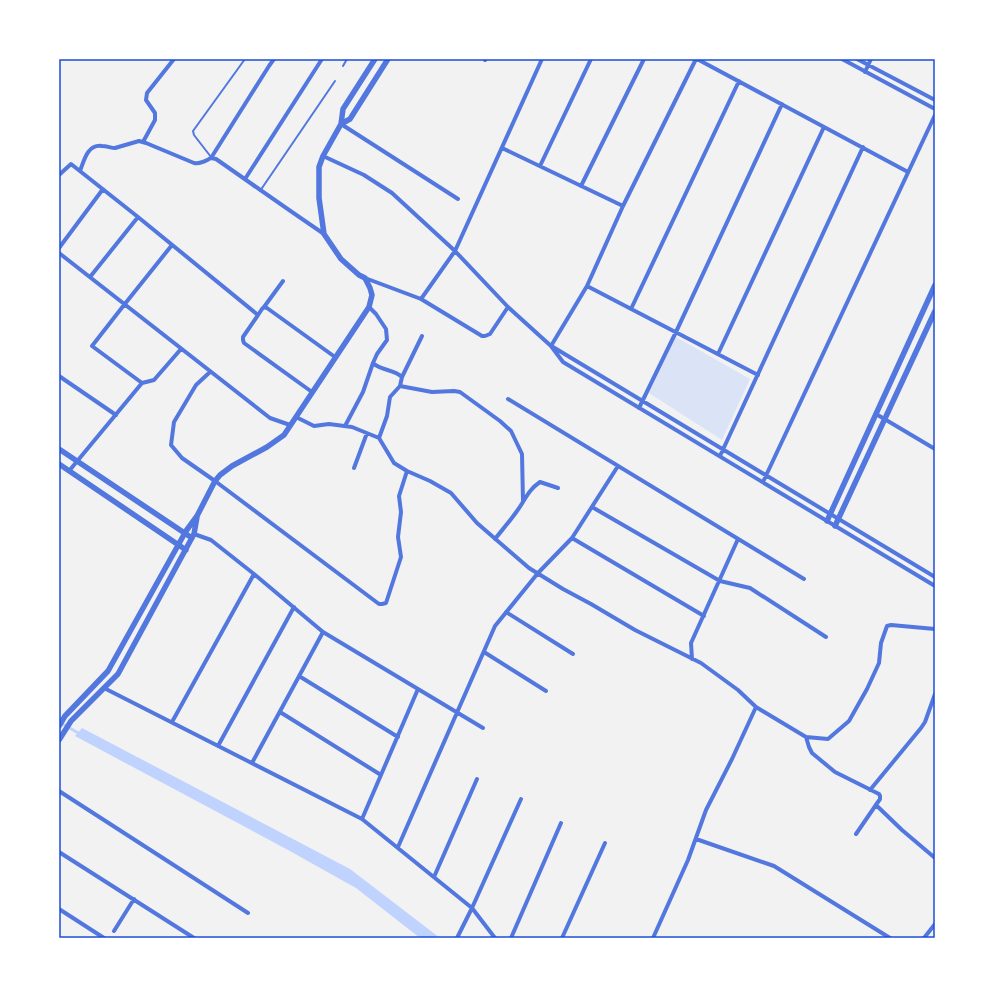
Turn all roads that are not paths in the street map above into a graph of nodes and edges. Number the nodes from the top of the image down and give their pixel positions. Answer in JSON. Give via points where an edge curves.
{"nodes":[{"id":1,"x":174,"y":59,"type":"edge"},
{"id":2,"x":245,"y":59,"type":"edge"},
{"id":3,"x":274,"y":59,"type":"edge"},
{"id":4,"x":322,"y":59,"type":"edge"},
{"id":5,"x":347,"y":59,"type":"edge"},
{"id":6,"x":375,"y":59,"type":"edge"},
{"id":7,"x":388,"y":59,"type":"edge"},
{"id":8,"x":542,"y":59,"type":"edge"},
{"id":9,"x":591,"y":59,"type":"edge"},
{"id":10,"x":644,"y":59,"type":"edge"},
{"id":11,"x":696,"y":59,"type":"edge"},
{"id":12,"x":842,"y":59,"type":"edge"},
{"id":13,"x":857,"y":59,"type":"edge"},
{"id":14,"x":871,"y":59,"type":"edge"},
{"id":15,"x":868,"y":65,"type":"junction"},
{"id":16,"x":343,"y":66,"type":"dead end"},
{"id":17,"x":865,"y":72,"type":"junction"},
{"id":18,"x":335,"y":81,"type":"dead end"},
{"id":19,"x":739,"y":81,"type":"junction"},
{"id":20,"x":935,"y":100,"type":"edge"},
{"id":21,"x":782,"y":104,"type":"junction"},
{"id":22,"x":935,"y":109,"type":"edge"},
{"id":23,"x":935,"y":115,"type":"edge"},
{"id":24,"x":341,"y":124,"type":"junction"},
{"id":25,"x":824,"y":126,"type":"junction"},
{"id":26,"x":143,"y":142,"type":"junction"},
{"id":27,"x":863,"y":147,"type":"junction"},
{"id":28,"x":502,"y":148,"type":"junction"},
{"id":29,"x":323,"y":156,"type":"junction"},
{"id":30,"x":211,"y":158,"type":"junction"},
{"id":31,"x":540,"y":166,"type":"junction"},
{"id":32,"x":80,"y":171,"type":"junction"},
{"id":33,"x":908,"y":172,"type":"junction"},
{"id":34,"x":59,"y":175,"type":"edge"},
{"id":35,"x":245,"y":179,"type":"junction"},
{"id":36,"x":581,"y":186,"type":"junction"},
{"id":37,"x":103,"y":189,"type":"junction"},
{"id":38,"x":260,"y":191,"type":"junction"},
{"id":39,"x":458,"y":199,"type":"dead end"},
{"id":40,"x":623,"y":206,"type":"junction"},
{"id":41,"x":138,"y":217,"type":"junction"},
{"id":42,"x":324,"y":234,"type":"junction"},
{"id":43,"x":172,"y":245,"type":"junction"},
{"id":44,"x":59,"y":248,"type":"edge"},
{"id":45,"x":455,"y":251,"type":"junction"},
{"id":46,"x":59,"y":253,"type":"edge"},
{"id":47,"x":90,"y":277,"type":"junction"},
{"id":48,"x":365,"y":278,"type":"junction"},
{"id":49,"x":283,"y":281,"type":"dead end"},
{"id":50,"x":935,"y":285,"type":"edge"},
{"id":51,"x":587,"y":286,"type":"junction"},
{"id":52,"x":421,"y":299,"type":"junction"},
{"id":53,"x":124,"y":304,"type":"junction"},
{"id":54,"x":264,"y":307,"type":"junction"},
{"id":55,"x":369,"y":307,"type":"junction"},
{"id":56,"x":508,"y":307,"type":"junction"},
{"id":57,"x":631,"y":309,"type":"junction"},
{"id":58,"x":935,"y":311,"type":"edge"},
{"id":59,"x":258,"y":315,"type":"junction"},
{"id":60,"x":676,"y":332,"type":"junction"},
{"id":61,"x":422,"y":336,"type":"dead end"},
{"id":62,"x":551,"y":346,"type":"junction"},
{"id":63,"x":181,"y":349,"type":"junction"},
{"id":64,"x":718,"y":354,"type":"junction"},
{"id":65,"x":335,"y":357,"type":"junction"},
{"id":66,"x":373,"y":363,"type":"junction"},
{"id":67,"x":210,"y":372,"type":"junction"},
{"id":68,"x":758,"y":375,"type":"junction"},
{"id":69,"x":59,"y":376,"type":"edge"},
{"id":70,"x":402,"y":377,"type":"junction"},
{"id":71,"x":142,"y":383,"type":"junction"},
{"id":72,"x":400,"y":386,"type":"junction"},
{"id":73,"x":312,"y":392,"type":"junction"},
{"id":74,"x":508,"y":399,"type":"dead end"},
{"id":75,"x":642,"y":401,"type":"junction"},
{"id":76,"x":639,"y":408,"type":"junction"},
{"id":77,"x":876,"y":414,"type":"junction"},
{"id":78,"x":116,"y":415,"type":"junction"},
{"id":79,"x":296,"y":417,"type":"junction"},
{"id":80,"x":885,"y":419,"type":"junction"},
{"id":81,"x":290,"y":425,"type":"junction"},
{"id":82,"x":345,"y":426,"type":"junction"},
{"id":83,"x":367,"y":433,"type":"junction"},
{"id":84,"x":379,"y":438,"type":"junction"},
{"id":85,"x":59,"y":449,"type":"edge"},
{"id":86,"x":935,"y":449,"type":"edge"},
{"id":87,"x":723,"y":450,"type":"junction"},
{"id":88,"x":720,"y":456,"type":"junction"},
{"id":89,"x":77,"y":461,"type":"junction"},
{"id":90,"x":59,"y":464,"type":"edge"},
{"id":91,"x":618,"y":466,"type":"junction"},
{"id":92,"x":354,"y":468,"type":"dead end"},
{"id":93,"x":69,"y":471,"type":"junction"},
{"id":94,"x":407,"y":471,"type":"junction"},
{"id":95,"x":766,"y":476,"type":"junction"},
{"id":96,"x":215,"y":481,"type":"junction"},
{"id":97,"x":764,"y":482,"type":"junction"},
{"id":98,"x":558,"y":488,"type":"dead end"},
{"id":99,"x":523,"y":501,"type":"junction"},
{"id":100,"x":592,"y":507,"type":"junction"},
{"id":101,"x":830,"y":514,"type":"junction"},
{"id":102,"x":197,"y":516,"type":"junction"},
{"id":103,"x":838,"y":519,"type":"junction"},
{"id":104,"x":827,"y":521,"type":"junction"},
{"id":105,"x":835,"y":526,"type":"junction"},
{"id":106,"x":185,"y":533,"type":"junction"},
{"id":107,"x":193,"y":536,"type":"junction"},
{"id":108,"x":572,"y":538,"type":"junction"},
{"id":109,"x":495,"y":539,"type":"junction"},
{"id":110,"x":738,"y":539,"type":"junction"},
{"id":111,"x":178,"y":545,"type":"junction"},
{"id":112,"x":186,"y":550,"type":"junction"},
{"id":113,"x":538,"y":573,"type":"junction"},
{"id":114,"x":254,"y":574,"type":"junction"},
{"id":115,"x":935,"y":577,"type":"edge"},
{"id":116,"x":804,"y":579,"type":"dead end"},
{"id":117,"x":720,"y":581,"type":"junction"},
{"id":118,"x":935,"y":586,"type":"edge"},
{"id":119,"x":294,"y":607,"type":"junction"},
{"id":120,"x":506,"y":612,"type":"junction"},
{"id":121,"x":704,"y":616,"type":"junction"},
{"id":122,"x":935,"y":629,"type":"edge"},
{"id":123,"x":323,"y":632,"type":"junction"},
{"id":124,"x":826,"y":637,"type":"dead end"},
{"id":125,"x":484,"y":652,"type":"junction"},
{"id":126,"x":573,"y":654,"type":"dead end"},
{"id":127,"x":692,"y":658,"type":"junction"},
{"id":128,"x":108,"y":671,"type":"junction"},
{"id":129,"x":299,"y":676,"type":"junction"},
{"id":130,"x":115,"y":677,"type":"junction"},
{"id":131,"x":104,"y":688,"type":"junction"},
{"id":132,"x":418,"y":689,"type":"junction"},
{"id":133,"x":546,"y":691,"type":"dead end"},
{"id":134,"x":935,"y":694,"type":"edge"},
{"id":135,"x":756,"y":707,"type":"junction"},
{"id":136,"x":280,"y":712,"type":"junction"},
{"id":137,"x":458,"y":713,"type":"junction"},
{"id":138,"x":172,"y":722,"type":"junction"},
{"id":139,"x":59,"y":726,"type":"edge"},
{"id":140,"x":483,"y":728,"type":"dead end"},
{"id":141,"x":398,"y":737,"type":"junction"},
{"id":142,"x":806,"y":737,"type":"junction"},
{"id":143,"x":59,"y":740,"type":"edge"},
{"id":144,"x":218,"y":746,"type":"junction"},
{"id":145,"x":252,"y":763,"type":"junction"},
{"id":146,"x":381,"y":776,"type":"junction"},
{"id":147,"x":476,"y":779,"type":"dead end"},
{"id":148,"x":870,"y":790,"type":"junction"},
{"id":149,"x":59,"y":791,"type":"edge"},
{"id":150,"x":521,"y":799,"type":"dead end"},
{"id":151,"x":876,"y":805,"type":"junction"},
{"id":152,"x":362,"y":819,"type":"junction"},
{"id":153,"x":562,"y":823,"type":"dead end"},
{"id":154,"x":856,"y":834,"type":"dead end"},
{"id":155,"x":696,"y":839,"type":"junction"},
{"id":156,"x":605,"y":843,"type":"dead end"},
{"id":157,"x":398,"y":847,"type":"junction"},
{"id":158,"x":59,"y":852,"type":"edge"},
{"id":159,"x":935,"y":858,"type":"edge"},
{"id":160,"x":434,"y":877,"type":"junction"},
{"id":161,"x":134,"y":899,"type":"junction"},
{"id":162,"x":472,"y":908,"type":"junction"},
{"id":163,"x":59,"y":909,"type":"edge"},
{"id":164,"x":248,"y":913,"type":"dead end"},
{"id":165,"x":935,"y":924,"type":"edge"},
{"id":166,"x":114,"y":931,"type":"dead end"},
{"id":167,"x":104,"y":938,"type":"edge"},
{"id":168,"x":194,"y":938,"type":"edge"},
{"id":169,"x":457,"y":938,"type":"edge"},
{"id":170,"x":495,"y":938,"type":"edge"},
{"id":171,"x":511,"y":938,"type":"edge"},
{"id":172,"x":562,"y":938,"type":"edge"},
{"id":173,"x":653,"y":938,"type":"edge"},
{"id":174,"x":890,"y":938,"type":"edge"},
{"id":175,"x":924,"y":938,"type":"edge"}],
"edges":[{"from":1,"to":26,"type":"street","via":[[147,93],[146,100],[156,116]]},
{"from":2,"to":30,"type":"lane","via":[[193,131]]},
{"from":3,"to":30,"type":"street"},
{"from":4,"to":35,"type":"street"},
{"from":5,"to":16,"type":"lane"},
{"from":6,"to":24,"type":"street","via":[[343,109]]},
{"from":7,"to":24,"type":"street","via":[[350,119]]},
{"from":8,"to":28,"type":"street"},
{"from":9,"to":31,"type":"street"},
{"from":10,"to":36,"type":"street"},
{"from":11,"to":19,"type":"street"},
{"from":11,"to":40,"type":"street"},
{"from":12,"to":17,"type":"street"},
{"from":13,"to":15,"type":"street"},
{"from":14,"to":15,"type":"street"},
{"from":15,"to":17,"type":"street"},
{"from":15,"to":20,"type":"street"},
{"from":17,"to":22,"type":"street"},
{"from":18,"to":38,"type":"lane"},
{"from":19,"to":21,"type":"street"},
{"from":19,"to":57,"type":"street"},
{"from":21,"to":25,"type":"street"},
{"from":21,"to":60,"type":"street"},
{"from":23,"to":33,"type":"street"},
{"from":24,"to":29,"type":"street"},
{"from":24,"to":39,"type":"street"},
{"from":25,"to":27,"type":"street"},
{"from":25,"to":64,"type":"street"},
{"from":26,"to":30,"type":"street","via":[[194,163]]},
{"from":26,"to":32,"type":"street","via":[[115,148],[92,148],[87,153]]},
{"from":27,"to":33,"type":"street"},
{"from":27,"to":68,"type":"street"},
{"from":28,"to":31,"type":"street"},
{"from":28,"to":45,"type":"street"},
{"from":29,"to":42,"type":"street","via":[[319,167]]},
{"from":29,"to":45,"type":"street","via":[[364,175],[392,193]]},
{"from":30,"to":35,"type":"street"},
{"from":31,"to":36,"type":"street"},
{"from":32,"to":34,"type":"street","via":[[71,164]]},
{"from":32,"to":37,"type":"street"},
{"from":33,"to":95,"type":"street"},
{"from":35,"to":38,"type":"street"},
{"from":36,"to":40,"type":"street"},
{"from":37,"to":41,"type":"street"},
{"from":37,"to":44,"type":"street"},
{"from":38,"to":42,"type":"street"},
{"from":40,"to":51,"type":"street"},
{"from":41,"to":43,"type":"street"},
{"from":41,"to":47,"type":"street"},
{"from":42,"to":48,"type":"street","via":[[341,259]]},
{"from":43,"to":53,"type":"street"},
{"from":43,"to":59,"type":"street"},
{"from":45,"to":52,"type":"street"},
{"from":45,"to":56,"type":"street"},
{"from":46,"to":47,"type":"street"},
{"from":47,"to":53,"type":"street"},
{"from":48,"to":52,"type":"street"},
{"from":48,"to":55,"type":"street","via":[[372,295]]},
{"from":49,"to":54,"type":"street"},
{"from":50,"to":77,"type":"street"},
{"from":51,"to":57,"type":"street"},
{"from":51,"to":62,"type":"street"},
{"from":52,"to":56,"type":"street","via":[[482,336],[490,334]]},
{"from":53,"to":63,"type":"street"},
{"from":53,"to":71,"type":"street","via":[[92,346]]},
{"from":54,"to":59,"type":"street"},
{"from":54,"to":65,"type":"street"},
{"from":55,"to":65,"type":"street"},
{"from":55,"to":66,"type":"street","via":[[386,329],[388,340]]},
{"from":56,"to":62,"type":"street"},
{"from":57,"to":60,"type":"street"},
{"from":58,"to":80,"type":"street"},
{"from":59,"to":73,"type":"street","via":[[243,337],[244,343]]},
{"from":60,"to":64,"type":"street"},
{"from":60,"to":75,"type":"street"},
{"from":61,"to":70,"type":"street"},
{"from":62,"to":75,"type":"street"},
{"from":62,"to":76,"type":"street","via":[[563,362]]},
{"from":63,"to":67,"type":"street"},
{"from":63,"to":71,"type":"street","via":[[154,380]]},
{"from":64,"to":68,"type":"street"},
{"from":65,"to":73,"type":"street"},
{"from":66,"to":70,"type":"street"},
{"from":66,"to":82,"type":"street","via":[[364,390]]},
{"from":67,"to":81,"type":"street","via":[[270,418]]},
{"from":67,"to":96,"type":"street","via":[[196,385],[174,422],[171,445],[182,458]]},
{"from":68,"to":87,"type":"street"},
{"from":69,"to":78,"type":"street"},
{"from":70,"to":72,"type":"street"},
{"from":71,"to":78,"type":"street"},
{"from":72,"to":84,"type":"street","via":[[390,397],[387,416]]},
{"from":72,"to":99,"type":"street","via":[[432,392],[460,392],[511,431],[522,454]]},
{"from":73,"to":79,"type":"street"},
{"from":74,"to":91,"type":"street"},
{"from":75,"to":76,"type":"street"},
{"from":75,"to":87,"type":"street"},
{"from":76,"to":88,"type":"street"},
{"from":77,"to":80,"type":"street"},
{"from":77,"to":101,"type":"street"},
{"from":78,"to":89,"type":"street"},
{"from":79,"to":81,"type":"street"},
{"from":79,"to":82,"type":"street","via":[[314,426]]},
{"from":80,"to":86,"type":"street"},
{"from":80,"to":103,"type":"street"},
{"from":81,"to":96,"type":"street","via":[[284,435],[232,466]]},
{"from":82,"to":83,"type":"street"},
{"from":83,"to":84,"type":"street"},
{"from":83,"to":92,"type":"street"},
{"from":84,"to":94,"type":"street","via":[[394,463]]},
{"from":85,"to":89,"type":"street"},
{"from":87,"to":88,"type":"street"},
{"from":87,"to":95,"type":"street"},
{"from":88,"to":97,"type":"street"},
{"from":89,"to":93,"type":"street"},
{"from":89,"to":106,"type":"street"},
{"from":90,"to":93,"type":"street"},
{"from":91,"to":100,"type":"street"},
{"from":91,"to":110,"type":"street"},
{"from":93,"to":111,"type":"street"},
{"from":94,"to":96,"type":"street","via":[[399,496],[401,512],[398,538],[401,557],[386,603],[382,604]]},
{"from":94,"to":109,"type":"street","via":[[451,493],[476,523]]},
{"from":95,"to":97,"type":"street"},
{"from":95,"to":101,"type":"street"},
{"from":96,"to":102,"type":"street"},
{"from":97,"to":104,"type":"street"},
{"from":98,"to":99,"type":"street","via":[[540,482],[527,493]]},
{"from":99,"to":109,"type":"street"},
{"from":100,"to":108,"type":"street"},
{"from":100,"to":117,"type":"street"},
{"from":101,"to":103,"type":"street"},
{"from":101,"to":104,"type":"street"},
{"from":102,"to":106,"type":"street"},
{"from":102,"to":107,"type":"street"},
{"from":103,"to":105,"type":"street"},
{"from":103,"to":115,"type":"street"},
{"from":104,"to":105,"type":"street"},
{"from":105,"to":118,"type":"street"},
{"from":106,"to":107,"type":"street"},
{"from":106,"to":111,"type":"street"},
{"from":107,"to":112,"type":"street"},
{"from":107,"to":114,"type":"street","via":[[211,540]]},
{"from":108,"to":113,"type":"street"},
{"from":108,"to":121,"type":"street"},
{"from":109,"to":113,"type":"street"},
{"from":110,"to":116,"type":"street"},
{"from":110,"to":117,"type":"street"},
{"from":111,"to":112,"type":"street"},
{"from":111,"to":128,"type":"street"},
{"from":112,"to":130,"type":"street"},
{"from":113,"to":120,"type":"street"},
{"from":113,"to":127,"type":"street","via":[[635,630]]},
{"from":114,"to":119,"type":"street"},
{"from":114,"to":138,"type":"street"},
{"from":117,"to":121,"type":"street"},
{"from":117,"to":124,"type":"street","via":[[750,588]]},
{"from":119,"to":123,"type":"street"},
{"from":119,"to":144,"type":"street"},
{"from":120,"to":125,"type":"street","via":[[496,626]]},
{"from":120,"to":126,"type":"street"},
{"from":121,"to":127,"type":"street","via":[[691,643]]},
{"from":122,"to":142,"type":"street","via":[[887,626],[881,643],[879,662],[849,721],[828,739]]},
{"from":123,"to":129,"type":"street"},
{"from":123,"to":132,"type":"street"},
{"from":125,"to":133,"type":"street"},
{"from":125,"to":137,"type":"street"},
{"from":127,"to":135,"type":"street","via":[[738,690]]},
{"from":128,"to":130,"type":"street"},
{"from":128,"to":139,"type":"street","via":[[65,716]]},
{"from":129,"to":136,"type":"street"},
{"from":129,"to":141,"type":"street"},
{"from":130,"to":131,"type":"street"},
{"from":131,"to":138,"type":"street"},
{"from":131,"to":143,"type":"street","via":[[71,721]]},
{"from":132,"to":137,"type":"street"},
{"from":132,"to":141,"type":"street"},
{"from":134,"to":148,"type":"street","via":[[921,728]]},
{"from":135,"to":142,"type":"street"},
{"from":135,"to":155,"type":"street","via":[[706,810]]},
{"from":136,"to":145,"type":"street"},
{"from":136,"to":146,"type":"street"},
{"from":137,"to":140,"type":"street"},
{"from":137,"to":157,"type":"street"},
{"from":138,"to":144,"type":"street"},
{"from":141,"to":146,"type":"street"},
{"from":142,"to":148,"type":"street","via":[[812,753],[835,772]]},
{"from":144,"to":145,"type":"street"},
{"from":145,"to":152,"type":"street"},
{"from":146,"to":152,"type":"street"},
{"from":147,"to":160,"type":"street"},
{"from":148,"to":151,"type":"street","via":[[880,796]]},
{"from":149,"to":164,"type":"street"},
{"from":150,"to":162,"type":"street"},
{"from":151,"to":154,"type":"street"},
{"from":151,"to":159,"type":"street"},
{"from":152,"to":157,"type":"street"},
{"from":153,"to":171,"type":"street"},
{"from":155,"to":173,"type":"street"},
{"from":155,"to":174,"type":"street","via":[[774,866]]},
{"from":156,"to":172,"type":"street"},
{"from":157,"to":160,"type":"street"},
{"from":158,"to":161,"type":"street"},
{"from":160,"to":162,"type":"street"},
{"from":161,"to":166,"type":"street"},
{"from":161,"to":168,"type":"street"},
{"from":162,"to":169,"type":"street"},
{"from":162,"to":170,"type":"street"},
{"from":163,"to":167,"type":"street"},
{"from":165,"to":175,"type":"street"}]}
